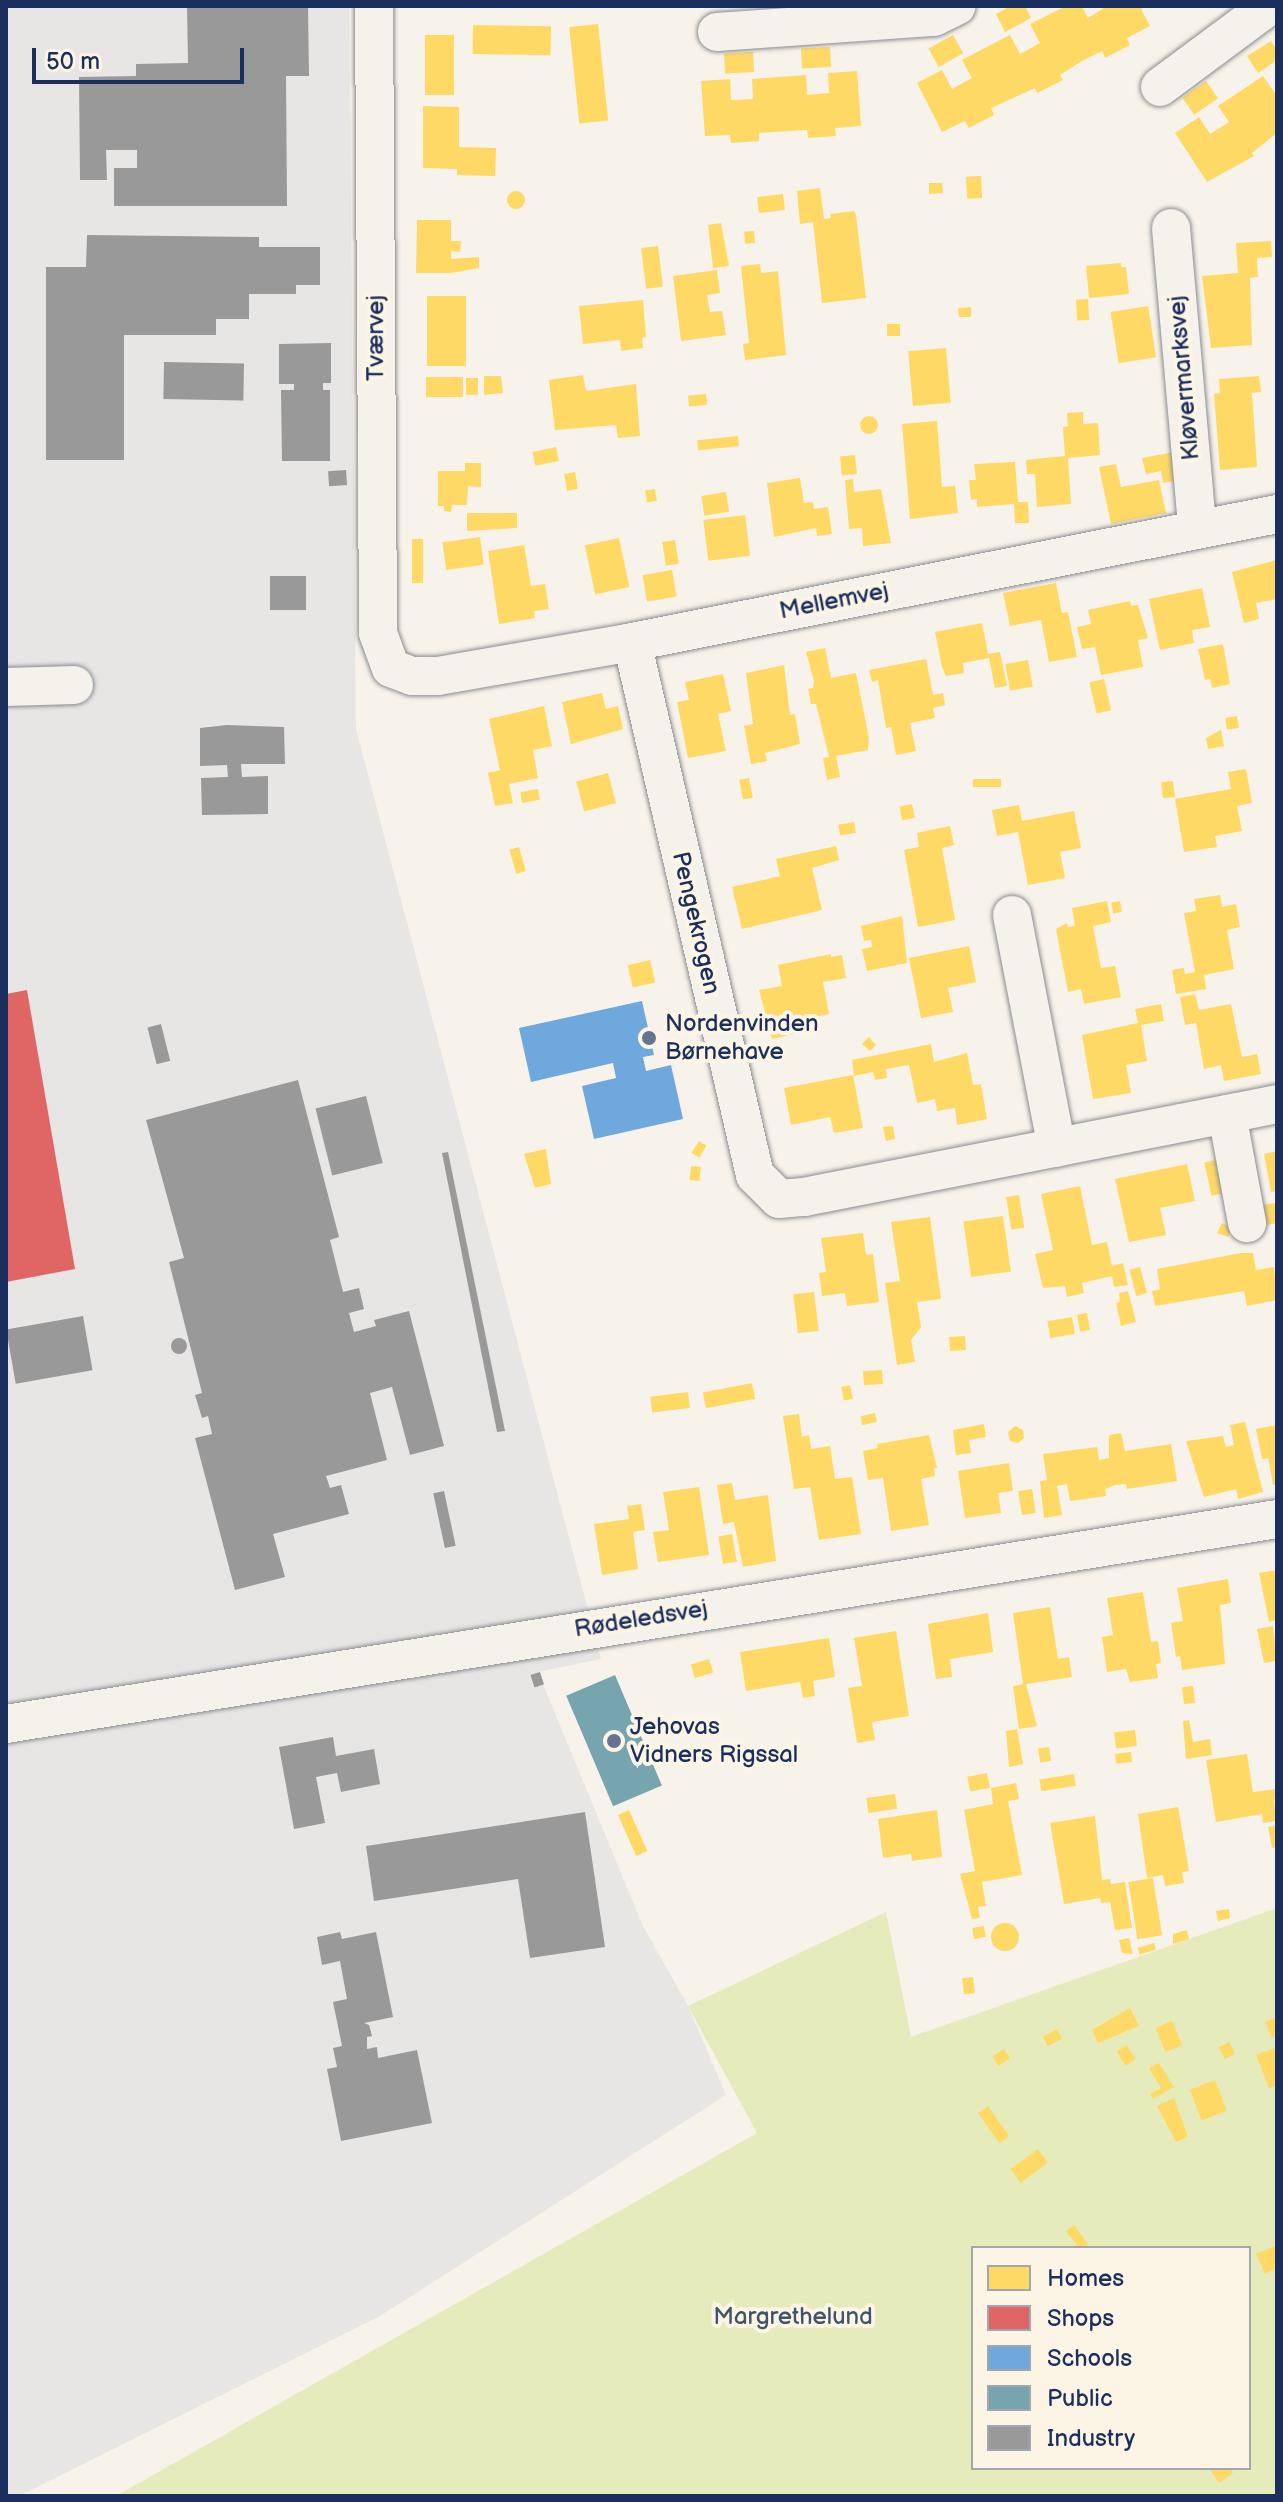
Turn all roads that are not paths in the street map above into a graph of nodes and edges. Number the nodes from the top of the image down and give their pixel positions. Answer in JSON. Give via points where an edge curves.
{"nodes":[{"id":1,"x":374,"y":6,"type":"edge"},
{"id":2,"x":957,"y":6,"type":"edge"},
{"id":3,"x":1269,"y":6,"type":"edge"},
{"id":4,"x":717,"y":32,"type":"dead end"},
{"id":5,"x":1160,"y":87,"type":"dead end"},
{"id":6,"x":1171,"y":228,"type":"dead end"},
{"id":7,"x":1277,"y":514,"type":"edge"},
{"id":8,"x":1197,"y":528,"type":"junction"},
{"id":9,"x":632,"y":642,"type":"junction"},
{"id":10,"x":391,"y":668,"type":"joint"},
{"id":11,"x":74,"y":685,"type":"dead end"},
{"id":12,"x":6,"y":687,"type":"edge"},
{"id":13,"x":1012,"y":915,"type":"dead end"},
{"id":14,"x":1277,"y":1104,"type":"edge"},
{"id":15,"x":1227,"y":1114,"type":"junction"},
{"id":16,"x":1057,"y":1148,"type":"junction"},
{"id":17,"x":1247,"y":1223,"type":"dead end"},
{"id":18,"x":1277,"y":1519,"type":"edge"},
{"id":19,"x":6,"y":1724,"type":"edge"}],
"edges":[{"from":1,"to":10,"type":"street","name":"Tværvej","via":[[378,633]]},
{"from":2,"to":4,"type":"street","via":[[934,17]]},
{"from":3,"to":5,"type":"street"},
{"from":6,"to":8,"type":"street","name":"Kløvermarksvej"},
{"from":7,"to":8,"type":"street","name":"Mellemvej"},
{"from":8,"to":9,"type":"street","name":"Mellemvej"},
{"from":9,"to":10,"type":"street","name":"Mellemvej","via":[[438,676],[412,676]]},
{"from":9,"to":16,"type":"street","name":"Pengekrogen","via":[[755,1175],[779,1199],[804,1197]]},
{"from":11,"to":12,"type":"street"},
{"from":13,"to":16,"type":"street"},
{"from":14,"to":15,"type":"street","name":"Pengekrogen"},
{"from":15,"to":16,"type":"street","name":"Pengekrogen"},
{"from":15,"to":17,"type":"street"},
{"from":18,"to":19,"type":"street","name":"Rødeledsvej"}]}
